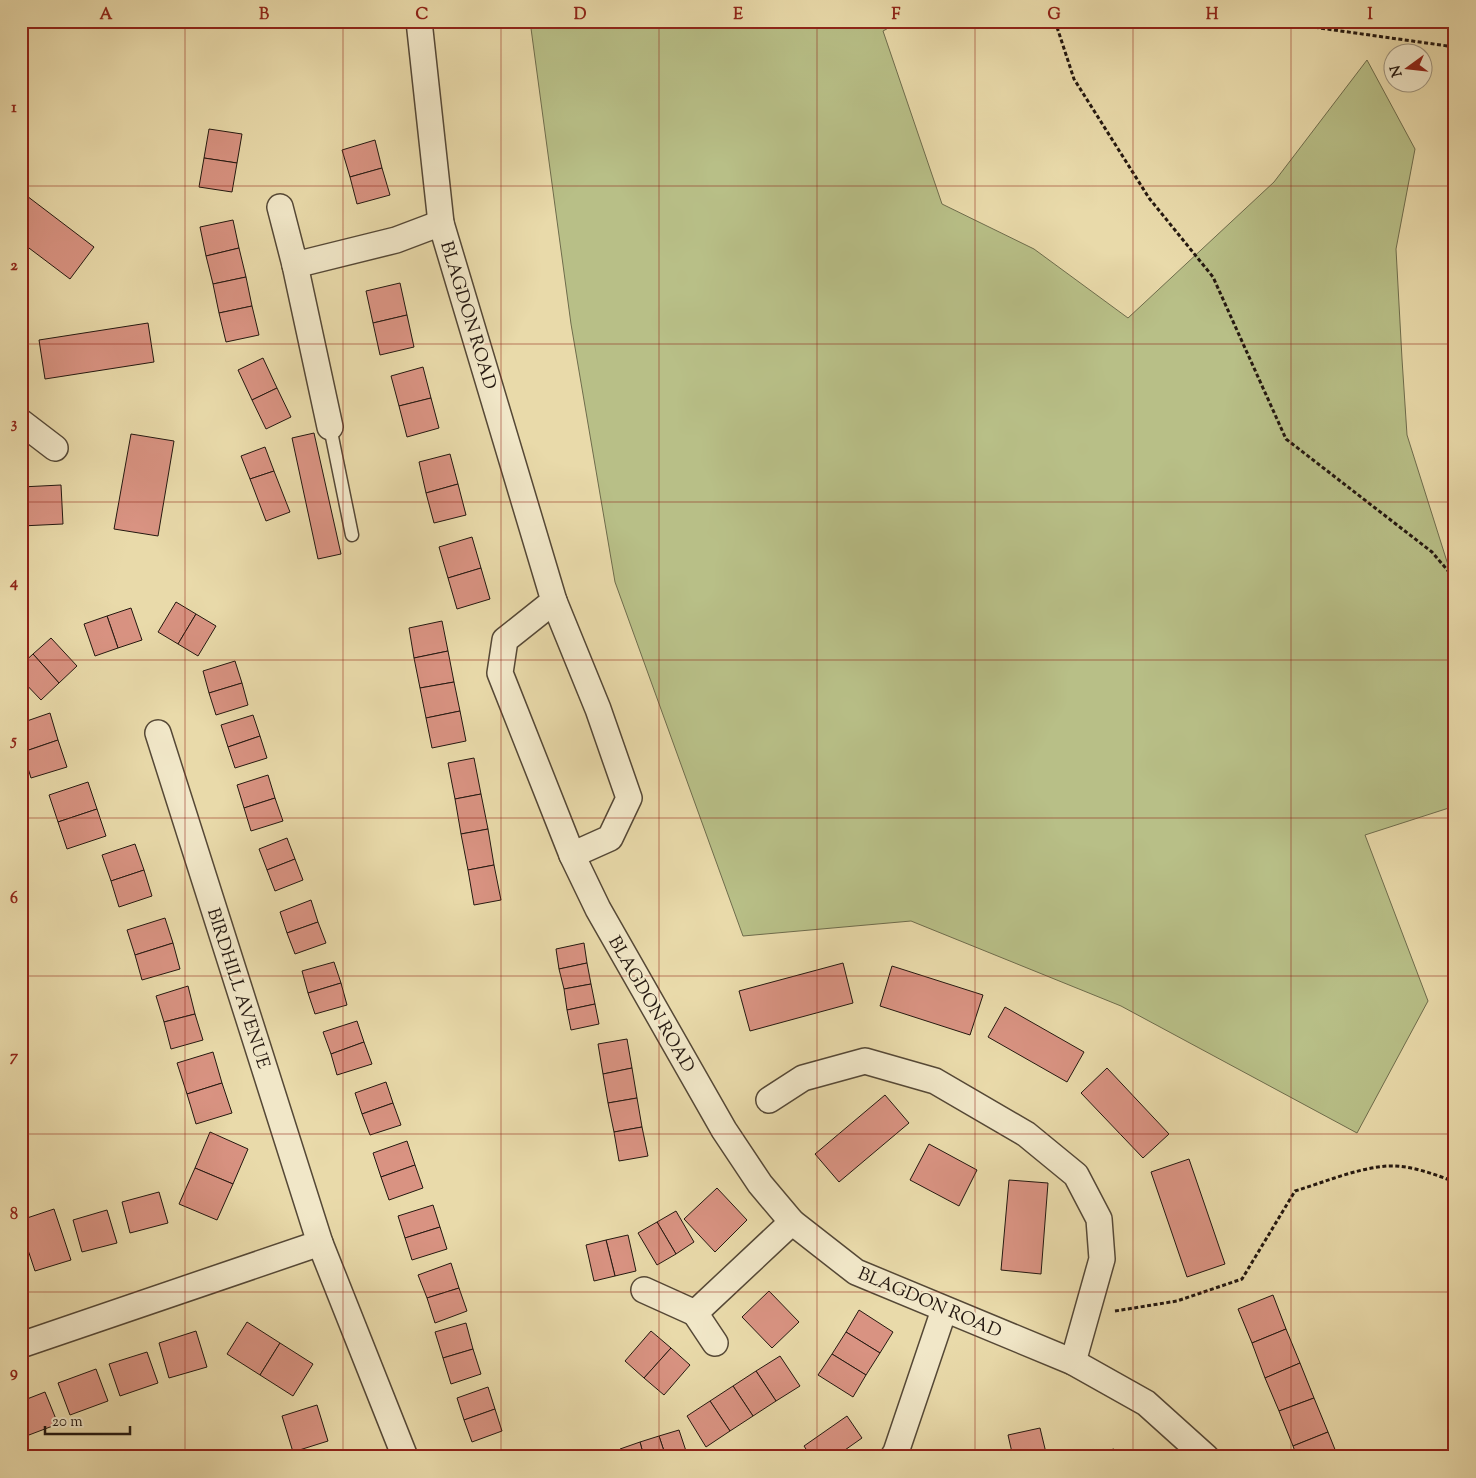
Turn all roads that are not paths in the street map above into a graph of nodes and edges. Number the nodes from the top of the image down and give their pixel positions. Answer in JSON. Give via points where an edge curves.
{"nodes":[{"id":1,"x":419,"y":21,"type":"edge"},
{"id":2,"x":280,"y":207,"type":"dead end"},
{"id":3,"x":442,"y":223,"type":"junction"},
{"id":4,"x":295,"y":265,"type":"junction"},
{"id":5,"x":21,"y":422,"type":"edge"},
{"id":6,"x":330,"y":427,"type":"joint"},
{"id":7,"x":55,"y":448,"type":"dead end"},
{"id":8,"x":352,"y":535,"type":"dead end"},
{"id":9,"x":554,"y":601,"type":"junction"},
{"id":10,"x":158,"y":733,"type":"dead end"},
{"id":11,"x":572,"y":855,"type":"junction"},
{"id":12,"x":769,"y":1100,"type":"dead end"},
{"id":13,"x":792,"y":1222,"type":"junction"},
{"id":14,"x":320,"y":1244,"type":"junction"},
{"id":15,"x":644,"y":1290,"type":"dead end"},
{"id":16,"x":944,"y":1310,"type":"junction"},
{"id":17,"x":695,"y":1313,"type":"junction"},
{"id":18,"x":716,"y":1343,"type":"dead end"},
{"id":19,"x":21,"y":1345,"type":"edge"},
{"id":20,"x":1073,"y":1362,"type":"junction"},
{"id":21,"x":405,"y":1457,"type":"edge"},
{"id":22,"x":893,"y":1457,"type":"edge"},
{"id":23,"x":1206,"y":1457,"type":"edge"}],
"edges":[{"from":1,"to":3,"type":"street","name":"BLAGDON ROAD"},
{"from":2,"to":4,"type":"street"},
{"from":3,"to":4,"type":"street","via":[[396,240]]},
{"from":3,"to":9,"type":"street","name":"BLAGDON ROAD"},
{"from":4,"to":6,"type":"street"},
{"from":5,"to":7,"type":"street"},
{"from":6,"to":8,"type":"lane"},
{"from":9,"to":11,"type":"street","name":"BLAGDON ROAD","via":[[505,640],[500,673]]},
{"from":9,"to":11,"type":"street","name":"BLAGDON ROAD","via":[[630,798],[610,838]]},
{"from":10,"to":14,"type":"street","name":"BIRDHILL AVENUE"},
{"from":11,"to":13,"type":"street","name":"BLAGDON ROAD","via":[[598,909],[724,1130],[760,1184]]},
{"from":12,"to":20,"type":"street","via":[[803,1078],[865,1061],[935,1081],[1026,1134],[1076,1175],[1099,1219],[1102,1259]]},
{"from":13,"to":16,"type":"street","name":"BLAGDON ROAD","via":[[856,1272]]},
{"from":13,"to":17,"type":"street"},
{"from":14,"to":19,"type":"street"},
{"from":14,"to":21,"type":"street","name":"BIRDHILL AVENUE"},
{"from":15,"to":17,"type":"street"},
{"from":16,"to":20,"type":"street","name":"BLAGDON ROAD"},
{"from":16,"to":22,"type":"street"},
{"from":17,"to":18,"type":"street"},
{"from":20,"to":23,"type":"street","name":"BLAGDON ROAD","via":[[1146,1403]]}]}
